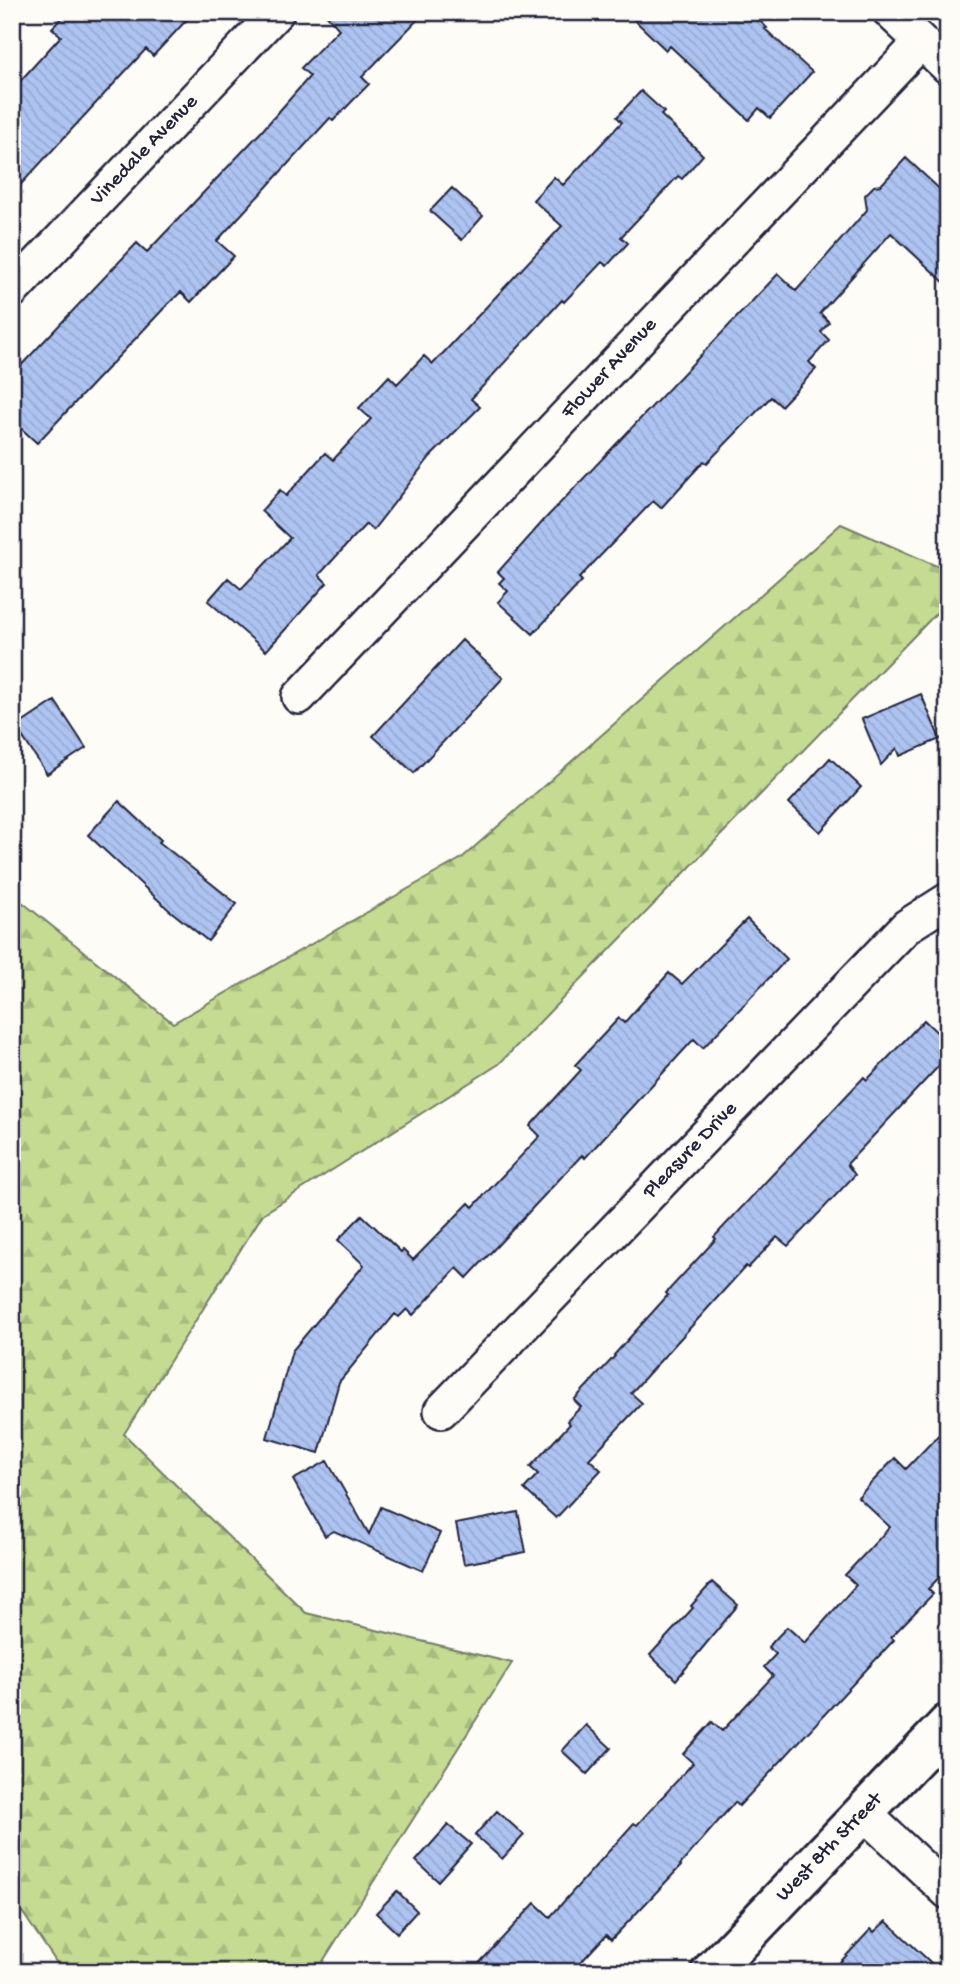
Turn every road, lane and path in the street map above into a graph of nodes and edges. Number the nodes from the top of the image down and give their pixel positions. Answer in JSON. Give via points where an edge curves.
{"nodes":[{"id":1,"x":277,"y":12,"type":"edge"},
{"id":2,"x":890,"y":12,"type":"edge"},
{"id":3,"x":921,"y":41,"type":"junction"},
{"id":4,"x":948,"y":67,"type":"edge"},
{"id":5,"x":12,"y":291,"type":"edge"},
{"id":6,"x":299,"y":697,"type":"dead end"},
{"id":7,"x":948,"y":900,"type":"edge"},
{"id":8,"x":441,"y":1411,"type":"dead end"},
{"id":9,"x":948,"y":1724,"type":"edge"},
{"id":10,"x":863,"y":1813,"type":"junction"},
{"id":11,"x":948,"y":1892,"type":"edge"},
{"id":12,"x":711,"y":1972,"type":"edge"}],
"edges":[{"from":1,"to":5,"type":"street","name":"Vinedale Avenue"},
{"from":2,"to":3,"type":"street"},
{"from":3,"to":4,"type":"street"},
{"from":3,"to":6,"type":"street","name":"Flower Avenue"},
{"from":7,"to":8,"type":"street","name":"Pleasure Drive","via":[[907,926]]},
{"from":9,"to":10,"type":"street","name":"West 8th Street"},
{"from":10,"to":11,"type":"street"},
{"from":10,"to":12,"type":"street","name":"West 8th Street"}]}
